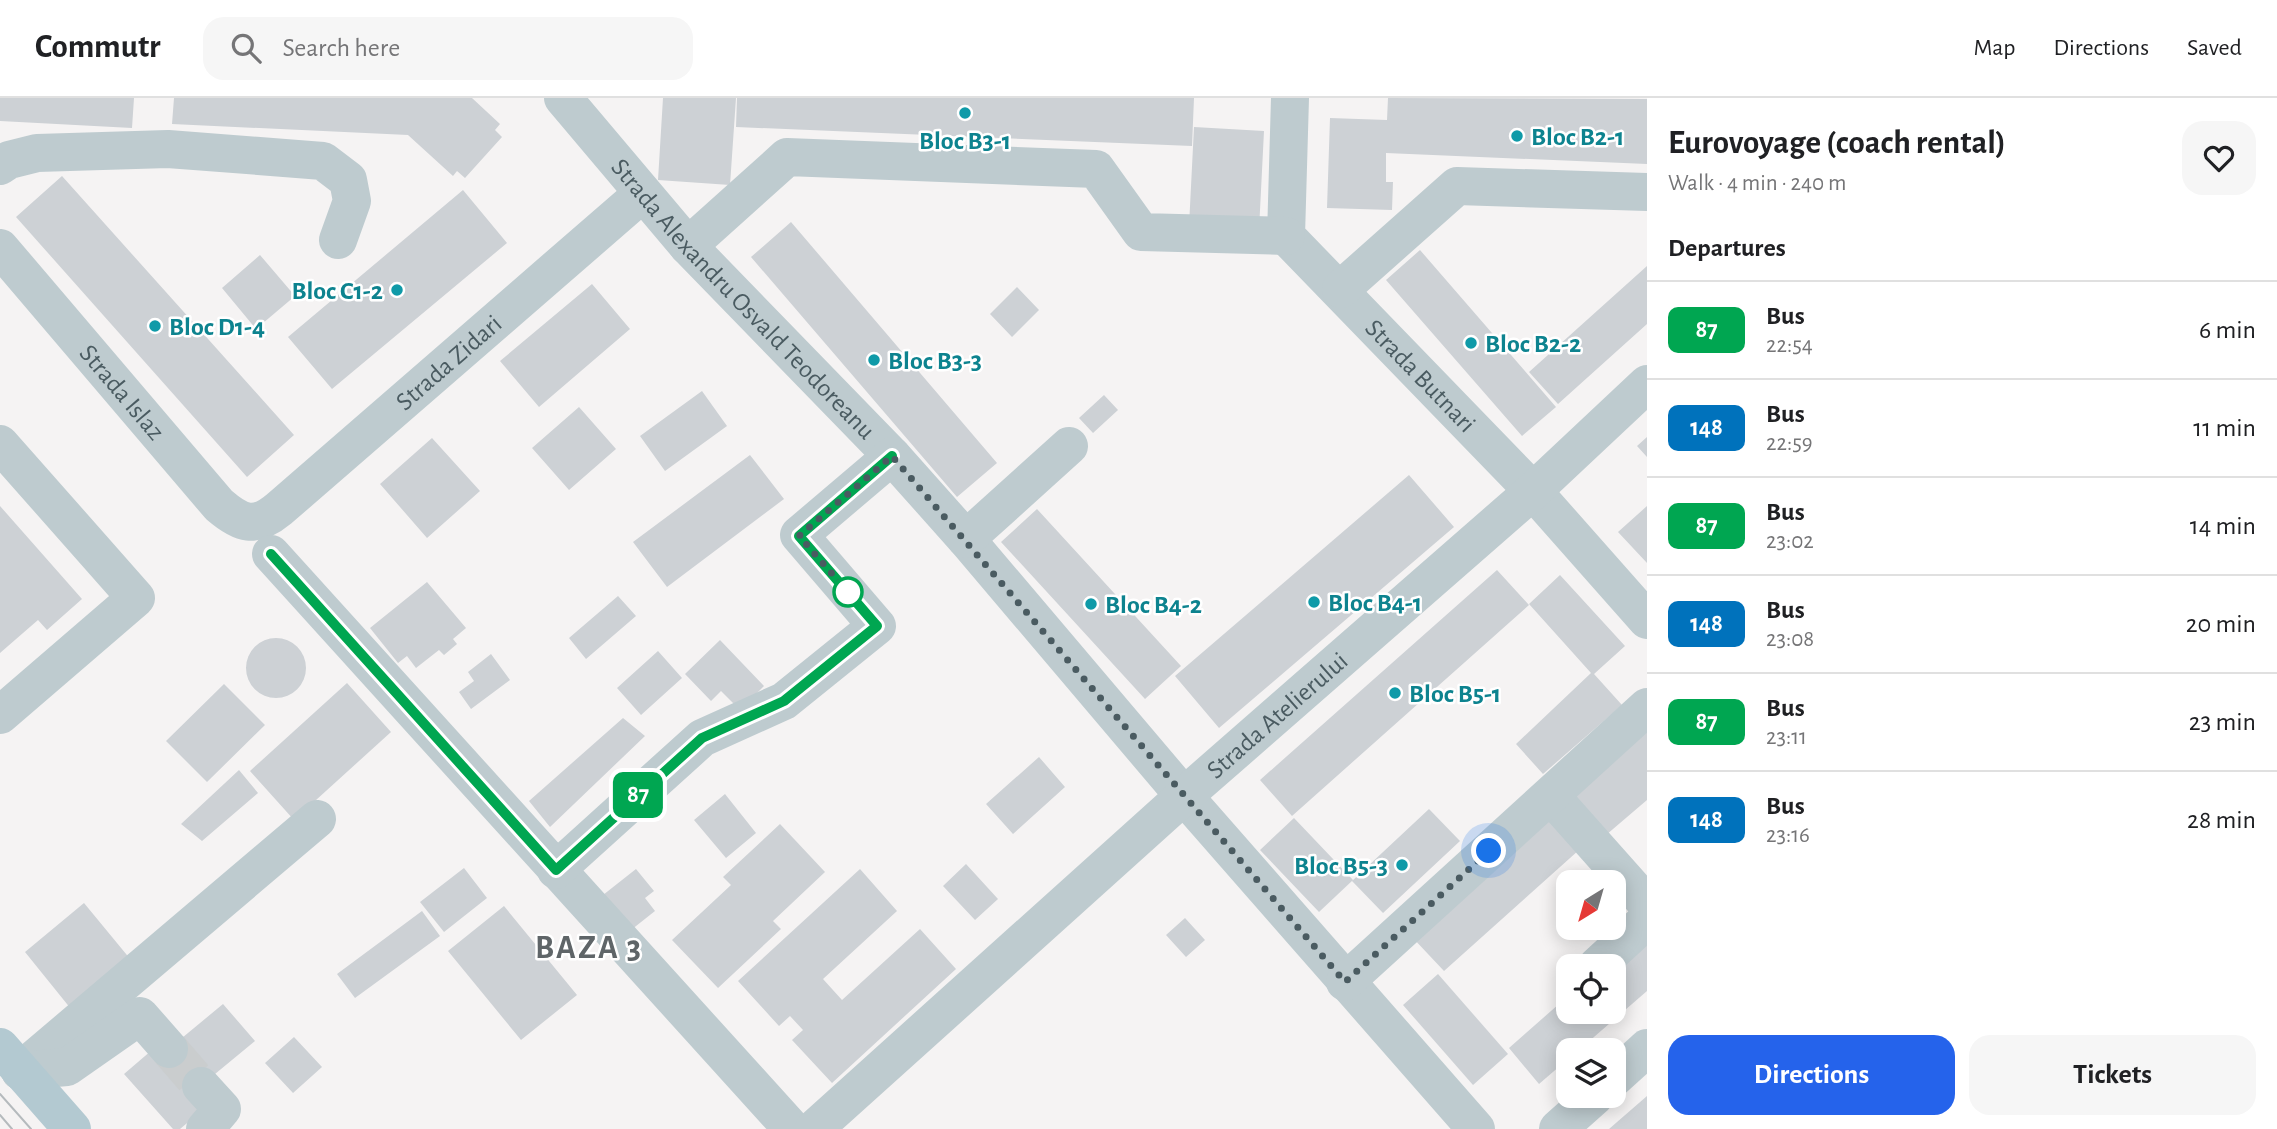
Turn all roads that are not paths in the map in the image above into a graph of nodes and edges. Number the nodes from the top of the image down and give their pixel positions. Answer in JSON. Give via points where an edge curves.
{"nodes":[{"id":1,"x":563,"y":98,"type":"edge"},
{"id":2,"x":1290,"y":98,"type":"edge"},
{"id":3,"x":0,"y":166,"type":"edge"},
{"id":4,"x":1647,"y":192,"type":"edge"},
{"id":5,"x":642,"y":194,"type":"junction"},
{"id":6,"x":1286,"y":236,"type":"junction"},
{"id":7,"x":338,"y":240,"type":"dead end"},
{"id":8,"x":688,"y":246,"type":"junction"},
{"id":9,"x":0,"y":248,"type":"edge"},
{"id":10,"x":1340,"y":289,"type":"junction"},
{"id":11,"x":1647,"y":384,"type":"edge"},
{"id":12,"x":0,"y":444,"type":"edge"},
{"id":13,"x":1069,"y":446,"type":"dead end"},
{"id":14,"x":892,"y":456,"type":"junction"},
{"id":15,"x":1533,"y":491,"type":"junction"},
{"id":16,"x":261,"y":538,"type":"junction"},
{"id":17,"x":966,"y":539,"type":"junction"},
{"id":18,"x":1647,"y":620,"type":"edge"},
{"id":19,"x":1647,"y":707,"type":"edge"},
{"id":20,"x":0,"y":715,"type":"edge"},
{"id":21,"x":1184,"y":796,"type":"junction"},
{"id":22,"x":1551,"y":796,"type":"junction"},
{"id":23,"x":317,"y":819,"type":"dead end"},
{"id":24,"x":556,"y":870,"type":"junction"},
{"id":25,"x":1647,"y":904,"type":"edge"},
{"id":26,"x":1647,"y":920,"type":"edge"},
{"id":27,"x":1610,"y":954,"type":"edge"},
{"id":28,"x":1345,"y":982,"type":"junction"},
{"id":29,"x":1647,"y":1048,"type":"edge"},
{"id":30,"x":169,"y":1049,"type":"tunnel mouth"},
{"id":31,"x":10,"y":1059,"type":"edge"},
{"id":32,"x":1626,"y":1068,"type":"edge"},
{"id":33,"x":201,"y":1086,"type":"tunnel mouth"},
{"id":34,"x":1582,"y":1108,"type":"edge"},
{"id":35,"x":72,"y":1129,"type":"edge"},
{"id":36,"x":205,"y":1129,"type":"edge"},
{"id":37,"x":792,"y":1129,"type":"edge"},
{"id":38,"x":814,"y":1129,"type":"edge"},
{"id":39,"x":1476,"y":1129,"type":"edge"},
{"id":40,"x":1558,"y":1129,"type":"edge"}],
"edges":[{"from":1,"to":5,"type":"street","name":"Strada Alexandru Osvald Teodoreanu"},
{"from":2,"to":6,"type":"street"},
{"from":3,"to":7,"type":"street","via":[[37,153],[168,149],[323,161],[348,180],[352,201]]},
{"from":4,"to":10,"type":"street","via":[[1457,186]]},
{"from":5,"to":8,"type":"street","name":"Strada Alexandru Osvald Teodoreanu"},
{"from":5,"to":16,"type":"street","name":"Strada Zidari","via":[[268,518]]},
{"from":6,"to":8,"type":"street","via":[[1141,232],[1096,169],[788,157]]},
{"from":6,"to":10,"type":"street","name":"Strada Butnari"},
{"from":8,"to":14,"type":"street","name":"Strada Alexandru Osvald Teodoreanu"},
{"from":9,"to":16,"type":"street","name":"Strada Islaz","via":[[219,505]]},
{"from":10,"to":15,"type":"street","name":"Strada Butnari"},
{"from":11,"to":15,"type":"street","name":"Strada Atelierului"},
{"from":12,"to":20,"type":"street","via":[[135,598]]},
{"from":13,"to":17,"type":"street"},
{"from":14,"to":17,"type":"street","name":"Strada Alexandru Osvald Teodoreanu"},
{"from":14,"to":24,"type":"street","via":[[799,536],[877,626],[784,701],[702,738]]},
{"from":15,"to":18,"type":"street","name":"Strada Butnari"},
{"from":15,"to":21,"type":"street","name":"Strada Atelierului"},
{"from":16,"to":24,"type":"street"},
{"from":17,"to":21,"type":"street","name":"Strada Alexandru Osvald Teodoreanu"},
{"from":19,"to":22,"type":"street"},
{"from":21,"to":28,"type":"street","name":"Strada Alexandru Osvald Teodoreanu"},
{"from":21,"to":38,"type":"street","name":"Strada Atelierului"},
{"from":22,"to":25,"type":"street"},
{"from":22,"to":28,"type":"street"},
{"from":23,"to":31,"type":"street"},
{"from":24,"to":37,"type":"street"},
{"from":26,"to":27,"type":"street"},
{"from":28,"to":39,"type":"street","name":"Strada Alexandru Osvald Teodoreanu"},
{"from":29,"to":32,"type":"street"},
{"from":30,"to":31,"type":"street","via":[[140,1016],[67,1067]]},
{"from":31,"to":35,"type":"main road"},
{"from":33,"to":36,"type":"street","via":[[222,1109]]},
{"from":34,"to":40,"type":"street"}]}
